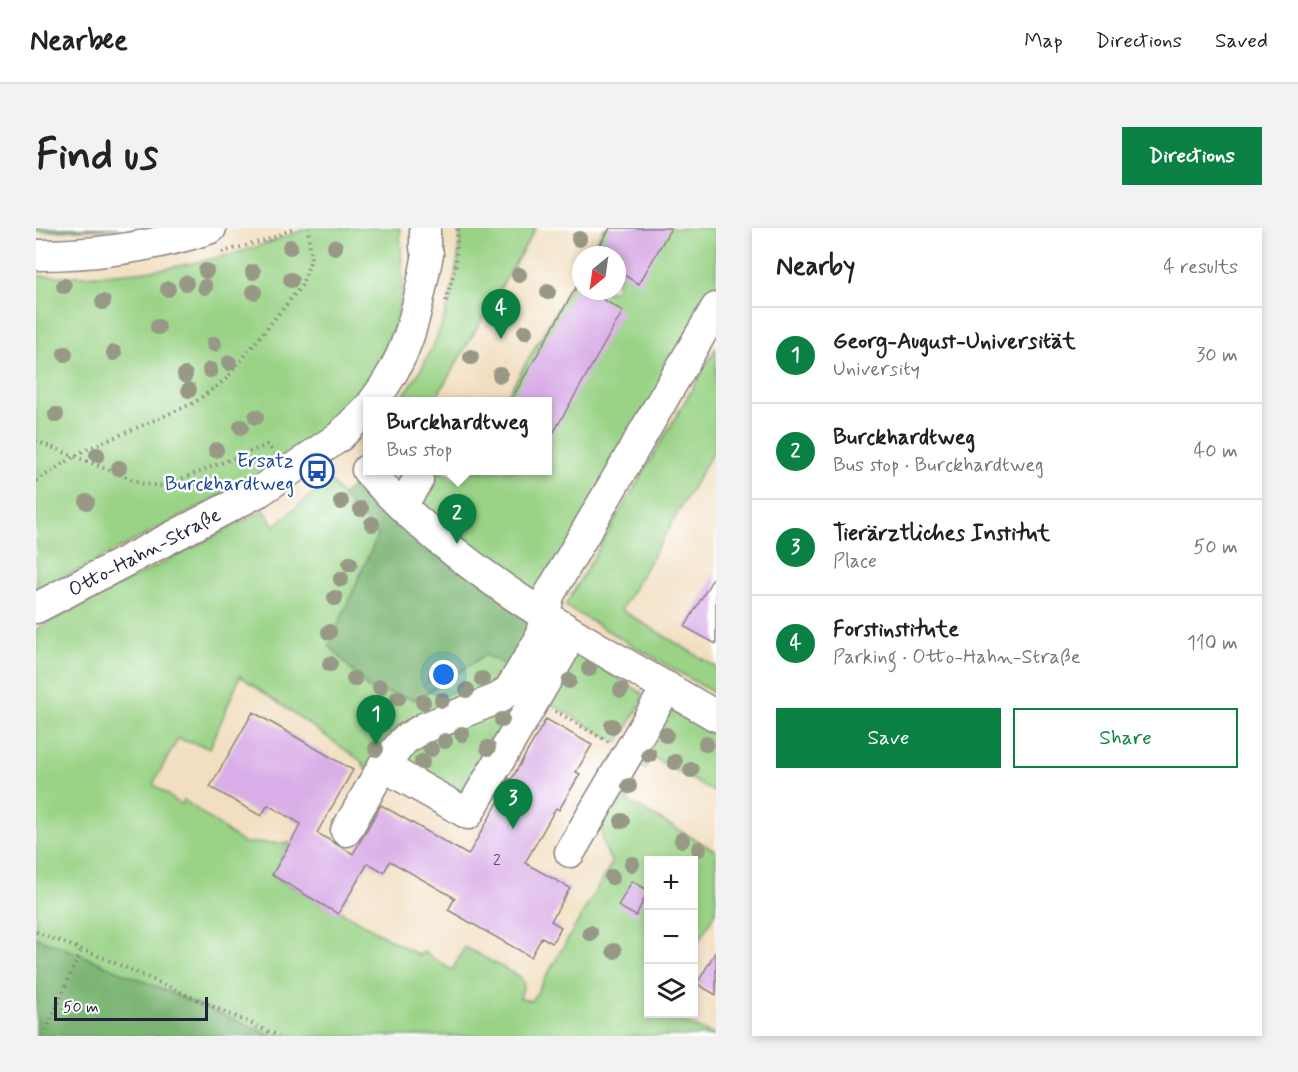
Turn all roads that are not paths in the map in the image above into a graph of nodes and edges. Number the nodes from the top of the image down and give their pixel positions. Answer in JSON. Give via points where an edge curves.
{"nodes":[{"id":1,"x":211,"y":228,"type":"edge"},
{"id":2,"x":430,"y":237,"type":"edge"},
{"id":3,"x":36,"y":255,"type":"edge"},
{"id":4,"x":716,"y":308,"type":"edge"},
{"id":5,"x":377,"y":397,"type":"edge"},
{"id":6,"x":363,"y":413,"type":"edge"},
{"id":7,"x":339,"y":437,"type":"junction"},
{"id":8,"x":363,"y":465,"type":"edge"},
{"id":9,"x":372,"y":475,"type":"edge"},
{"id":10,"x":418,"y":480,"type":"dead end"},
{"id":11,"x":402,"y":505,"type":"junction"},
{"id":12,"x":36,"y":608,"type":"edge"},
{"id":13,"x":544,"y":617,"type":"junction"},
{"id":14,"x":667,"y":687,"type":"junction"},
{"id":15,"x":716,"y":716,"type":"edge"},
{"id":16,"x":383,"y":766,"type":"junction"},
{"id":17,"x":346,"y":831,"type":"dead end"},
{"id":18,"x":570,"y":852,"type":"dead end"}],
"edges":[{"from":1,"to":3,"type":"street","via":[[108,253]]},
{"from":2,"to":5,"type":"street","via":[[413,329]]},
{"from":4,"to":13,"type":"street","via":[[549,595]]},
{"from":6,"to":7,"type":"street","name":"Otto-Hahn-Straße"},
{"from":7,"to":8,"type":"street"},
{"from":7,"to":12,"type":"street","name":"Otto-Hahn-Straße","via":[[250,497]]},
{"from":9,"to":11,"type":"street"},
{"from":10,"to":11,"type":"street"},
{"from":11,"to":13,"type":"street","via":[[482,574]]},
{"from":13,"to":14,"type":"street"},
{"from":13,"to":16,"type":"street","via":[[540,639],[506,693],[413,733]]},
{"from":13,"to":16,"type":"street","via":[[562,653],[468,814]]},
{"from":14,"to":15,"type":"street"},
{"from":14,"to":18,"type":"street"},
{"from":16,"to":17,"type":"street"}]}
